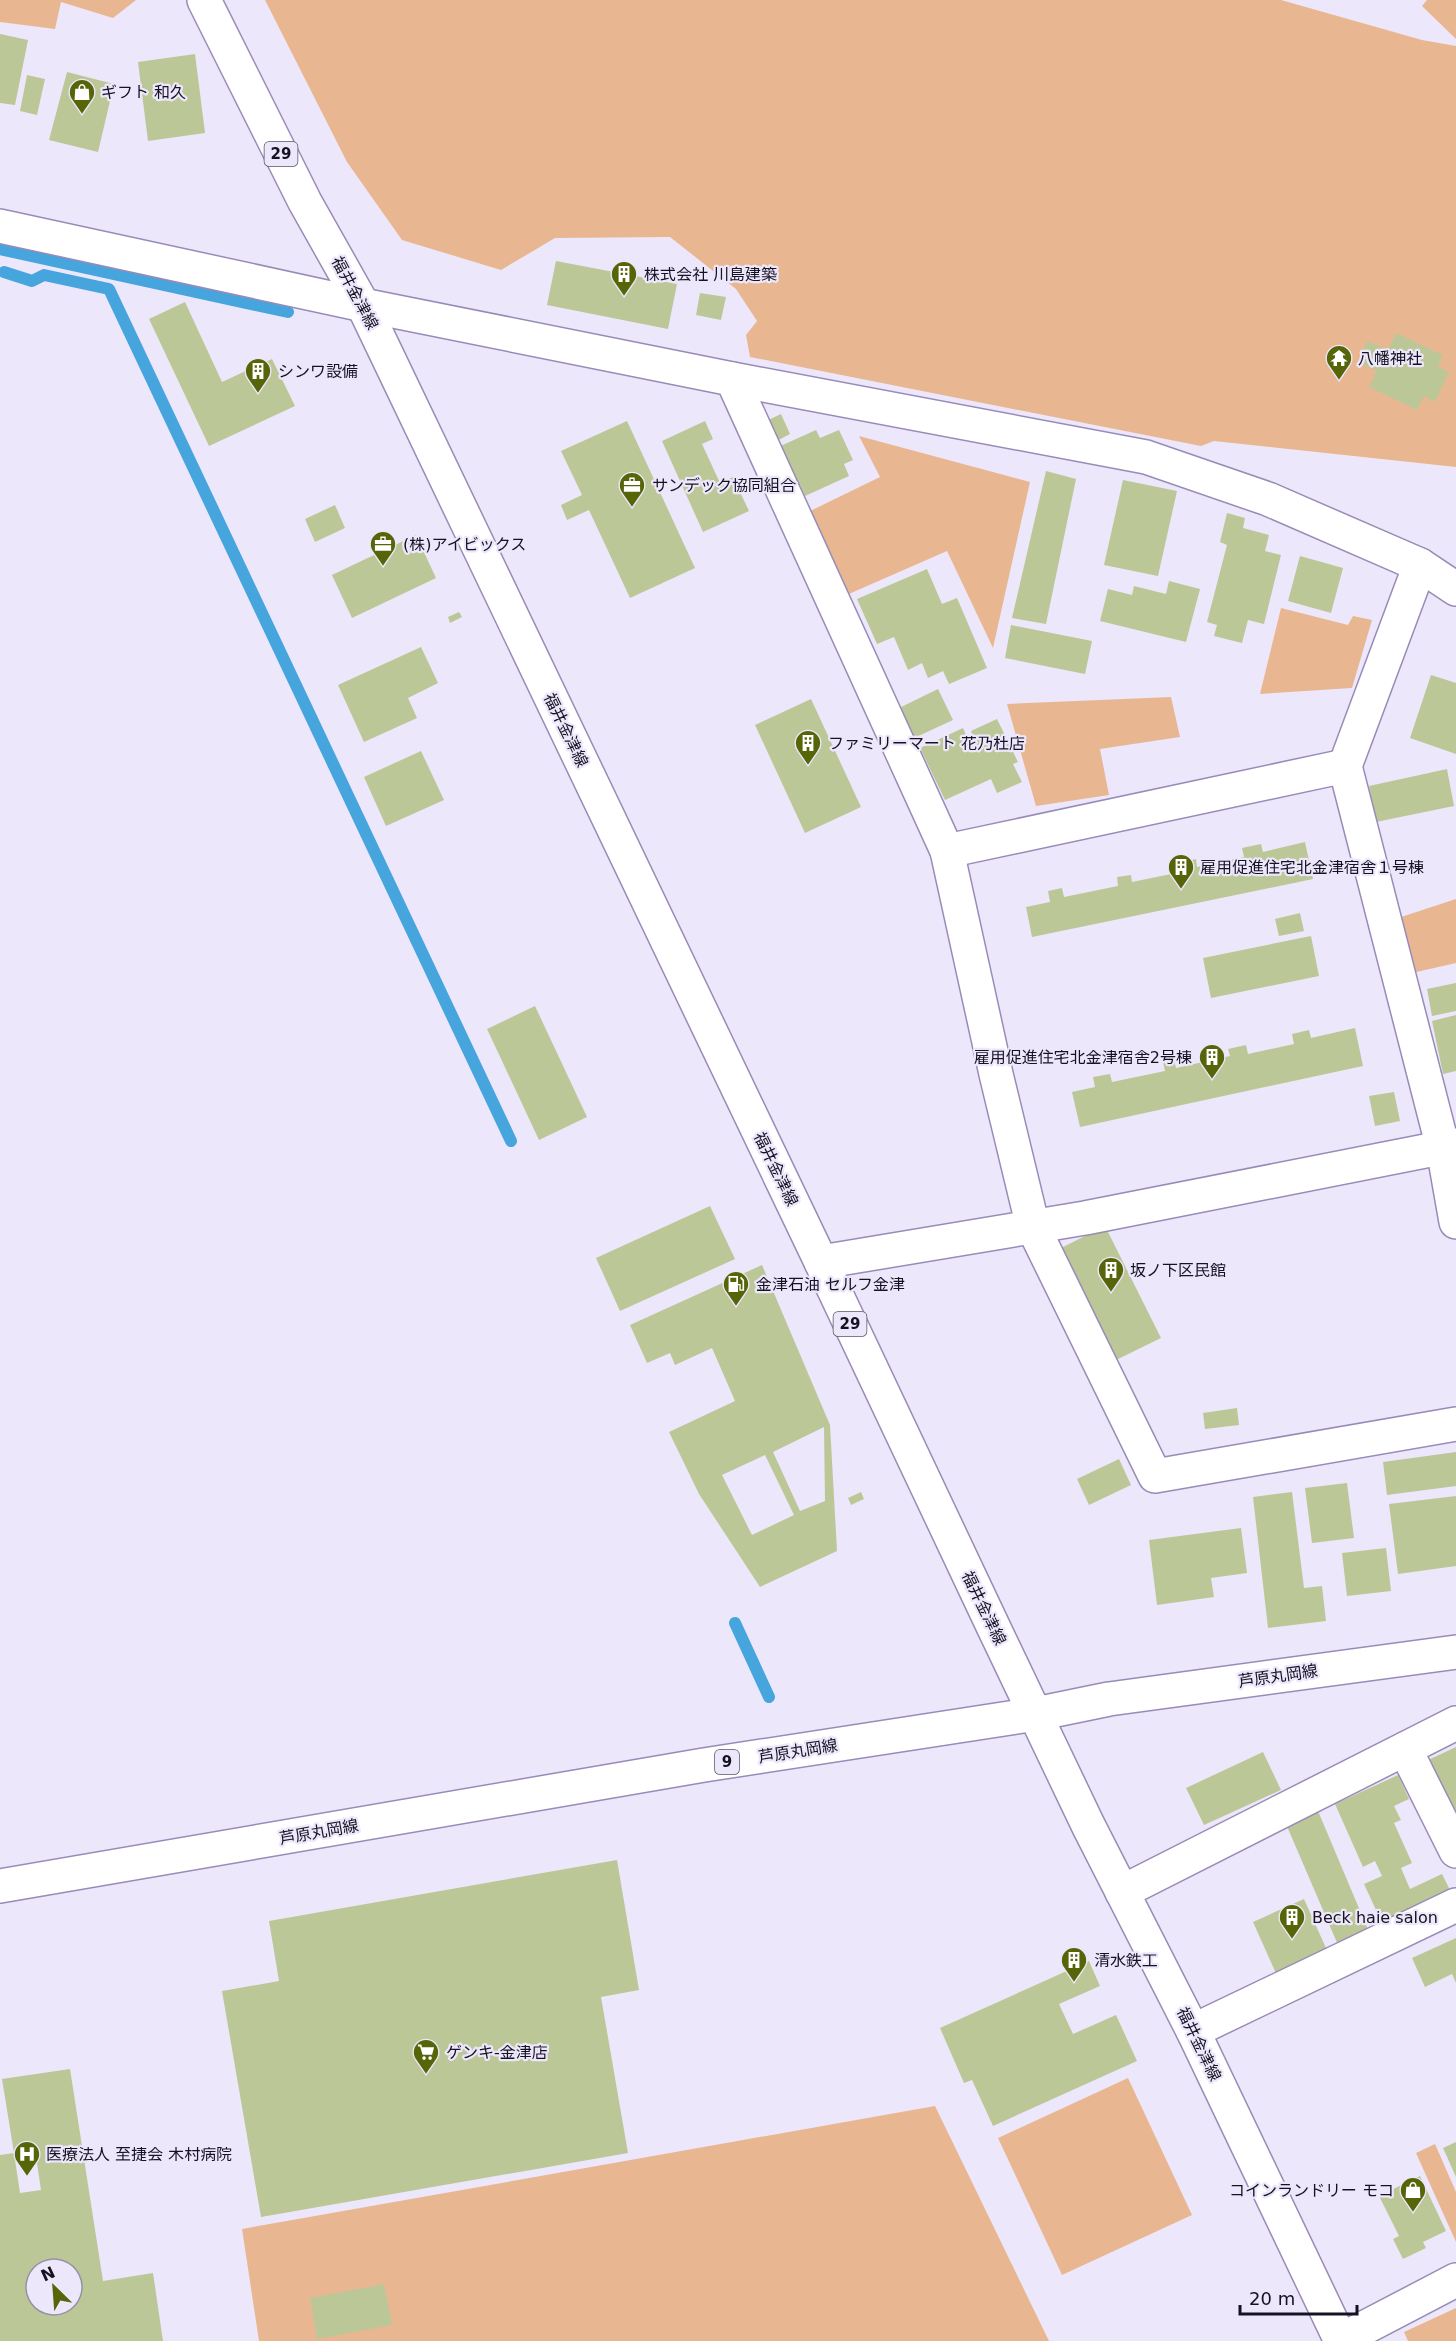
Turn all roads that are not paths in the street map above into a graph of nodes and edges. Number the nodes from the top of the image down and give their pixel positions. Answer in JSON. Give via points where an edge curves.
{"nodes":[{"id":1,"x":204,"y":0,"type":"edge"},
{"id":2,"x":0,"y":226,"type":"edge"},
{"id":3,"x":363,"y":305,"type":"junction"},
{"id":4,"x":732,"y":379,"type":"junction"},
{"id":5,"x":1420,"y":565,"type":"junction"},
{"id":6,"x":1456,"y":589,"type":"edge"},
{"id":7,"x":1345,"y":766,"type":"junction"},
{"id":8,"x":947,"y":851,"type":"junction"},
{"id":9,"x":1449,"y":1146,"type":"edge"},
{"id":10,"x":1456,"y":1221,"type":"edge"},
{"id":11,"x":1033,"y":1227,"type":"junction"},
{"id":12,"x":821,"y":1262,"type":"junction"},
{"id":13,"x":1456,"y":1424,"type":"edge"},
{"id":14,"x":1456,"y":1652,"type":"edge"},
{"id":15,"x":1036,"y":1714,"type":"junction"},
{"id":16,"x":1456,"y":1723,"type":"edge"},
{"id":17,"x":1405,"y":1749,"type":"junction"},
{"id":18,"x":1456,"y":1851,"type":"edge"},
{"id":19,"x":0,"y":1886,"type":"edge"},
{"id":20,"x":1122,"y":1892,"type":"junction"},
{"id":21,"x":1456,"y":1905,"type":"edge"},
{"id":22,"x":1193,"y":2031,"type":"junction"},
{"id":23,"x":1456,"y":2280,"type":"edge"},
{"id":24,"x":1341,"y":2340,"type":"edge"}],
"edges":[{"from":1,"to":3,"type":"street","name":"福井金津線","number":"29","via":[[305,202]]},
{"from":2,"to":3,"type":"street"},
{"from":3,"to":4,"type":"street"},
{"from":3,"to":12,"type":"street","name":"福井金津線","number":"29"},
{"from":4,"to":5,"type":"street","via":[[1146,458],[1268,499]]},
{"from":4,"to":8,"type":"street"},
{"from":5,"to":6,"type":"street"},
{"from":5,"to":7,"type":"street"},
{"from":7,"to":8,"type":"street"},
{"from":7,"to":9,"type":"street"},
{"from":8,"to":11,"type":"street"},
{"from":9,"to":10,"type":"street"},
{"from":9,"to":11,"type":"street"},
{"from":11,"to":12,"type":"street"},
{"from":11,"to":13,"type":"street","via":[[1155,1476]]},
{"from":12,"to":15,"type":"street","name":"福井金津線","number":"29"},
{"from":14,"to":15,"type":"street","name":"芦原丸岡線","number":"9","via":[[1109,1699]]},
{"from":15,"to":19,"type":"street","name":"芦原丸岡線","number":"9","via":[[705,1765]]},
{"from":15,"to":20,"type":"street","name":"福井金津線","number":"29"},
{"from":16,"to":17,"type":"street"},
{"from":17,"to":18,"type":"street"},
{"from":17,"to":20,"type":"street"},
{"from":20,"to":22,"type":"street","name":"福井金津線","number":"29"},
{"from":21,"to":22,"type":"street"},
{"from":22,"to":24,"type":"street","name":"福井金津線","number":"29"},
{"from":23,"to":24,"type":"street"}]}
